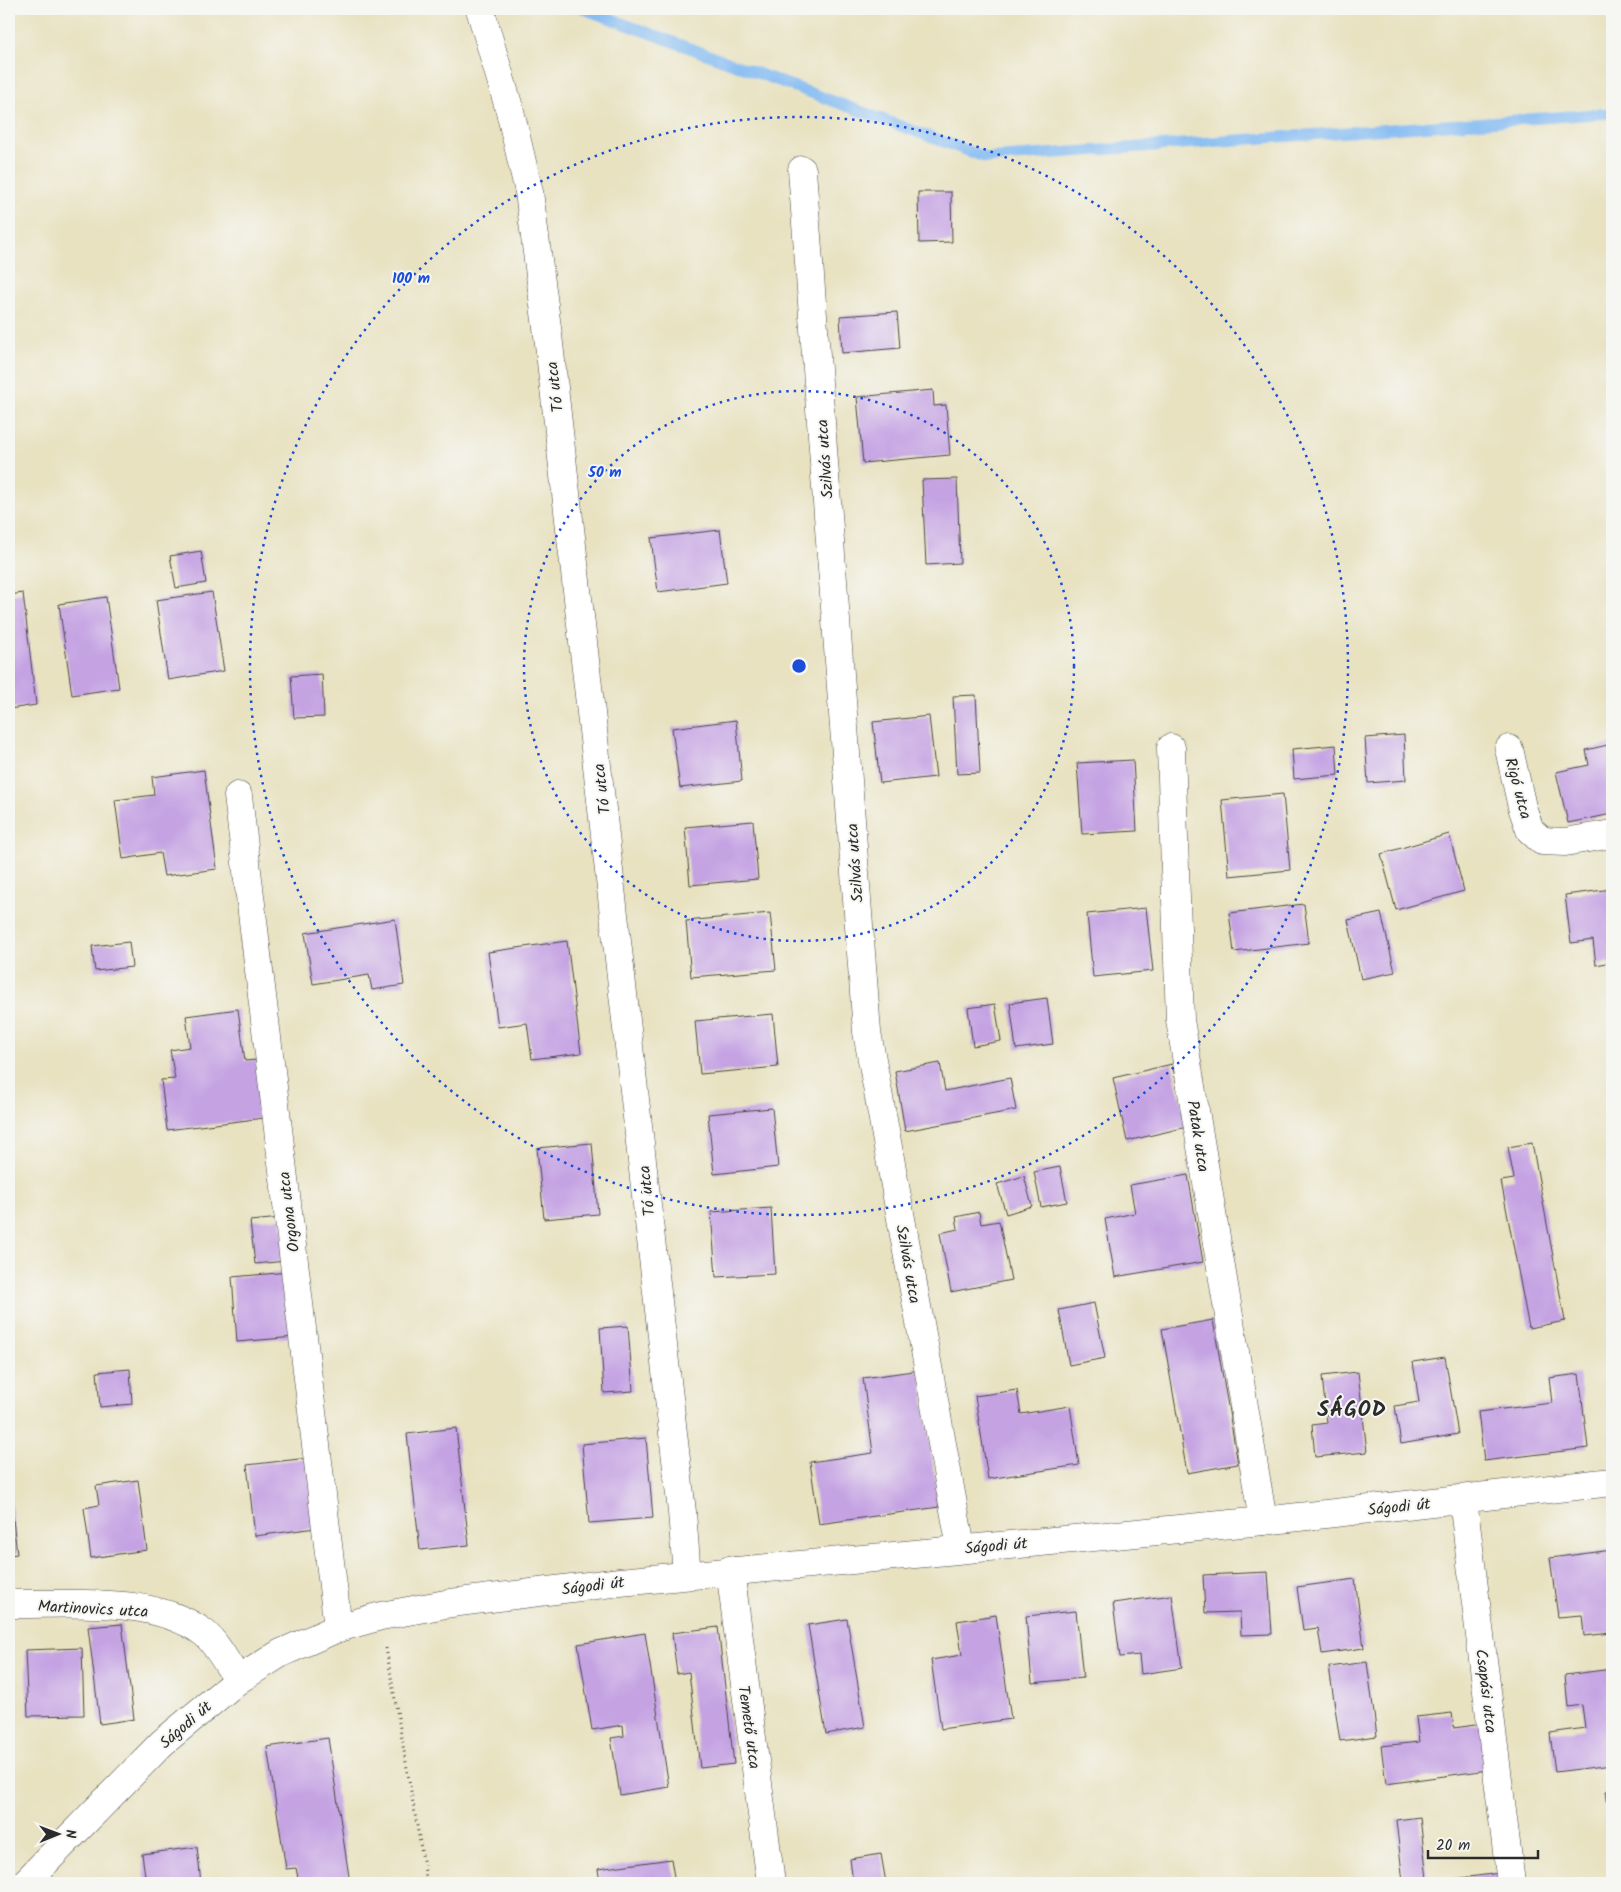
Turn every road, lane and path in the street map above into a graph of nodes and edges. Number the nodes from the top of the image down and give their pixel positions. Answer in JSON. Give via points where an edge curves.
{"nodes":[{"id":1,"x":480,"y":9,"type":"edge"},
{"id":2,"x":802,"y":170,"type":"dead end"},
{"id":3,"x":1171,"y":748,"type":"dead end"},
{"id":4,"x":1509,"y":749,"type":"dead end"},
{"id":5,"x":238,"y":796,"type":"dead end"},
{"id":6,"x":1612,"y":834,"type":"edge"},
{"id":7,"x":1612,"y":1482,"type":"edge"},
{"id":8,"x":1463,"y":1500,"type":"junction"},
{"id":9,"x":1263,"y":1521,"type":"junction"},
{"id":10,"x":961,"y":1548,"type":"junction"},
{"id":11,"x":730,"y":1570,"type":"junction"},
{"id":12,"x":687,"y":1575,"type":"junction"},
{"id":13,"x":9,"y":1604,"type":"edge"},
{"id":14,"x":381,"y":1616,"type":"junction"},
{"id":15,"x":338,"y":1628,"type":"junction"},
{"id":16,"x":238,"y":1680,"type":"junction"},
{"id":17,"x":25,"y":1883,"type":"edge"},
{"id":18,"x":427,"y":1883,"type":"edge"},
{"id":19,"x":771,"y":1883,"type":"edge"},
{"id":20,"x":1511,"y":1883,"type":"edge"}],
"edges":[{"from":1,"to":12,"type":"street","name":"Tó utca","via":[[510,111],[529,192],[548,335]]},
{"from":2,"to":10,"type":"street","name":"Szilvás utca","via":[[867,1032]]},
{"from":3,"to":9,"type":"street","name":"Patak utca","via":[[1180,1020]]},
{"from":4,"to":6,"type":"street","name":"Rigó utca","via":[[1522,808],[1530,830],[1542,841],[1565,842]]},
{"from":5,"to":15,"type":"street","name":"Orgona utca"},
{"from":7,"to":8,"type":"street","name":"Ságodi út"},
{"from":8,"to":9,"type":"street","name":"Ságodi út"},
{"from":8,"to":20,"type":"street","name":"Csapási utca"},
{"from":9,"to":10,"type":"street","name":"Ságodi út"},
{"from":10,"to":11,"type":"street","name":"Ságodi út"},
{"from":11,"to":12,"type":"street","name":"Ságodi út"},
{"from":11,"to":19,"type":"street","name":"Temető utca"},
{"from":12,"to":14,"type":"street","name":"Ságodi út","via":[[524,1593]]},
{"from":13,"to":16,"type":"street","name":"Martinovics utca","via":[[113,1606],[152,1610],[182,1619],[206,1634]]},
{"from":14,"to":15,"type":"street","name":"Ságodi út"},
{"from":14,"to":18,"type":"path"},
{"from":15,"to":16,"type":"street","name":"Ságodi út","via":[[281,1653]]},
{"from":16,"to":17,"type":"street","name":"Ságodi út","via":[[162,1743]]}]}
